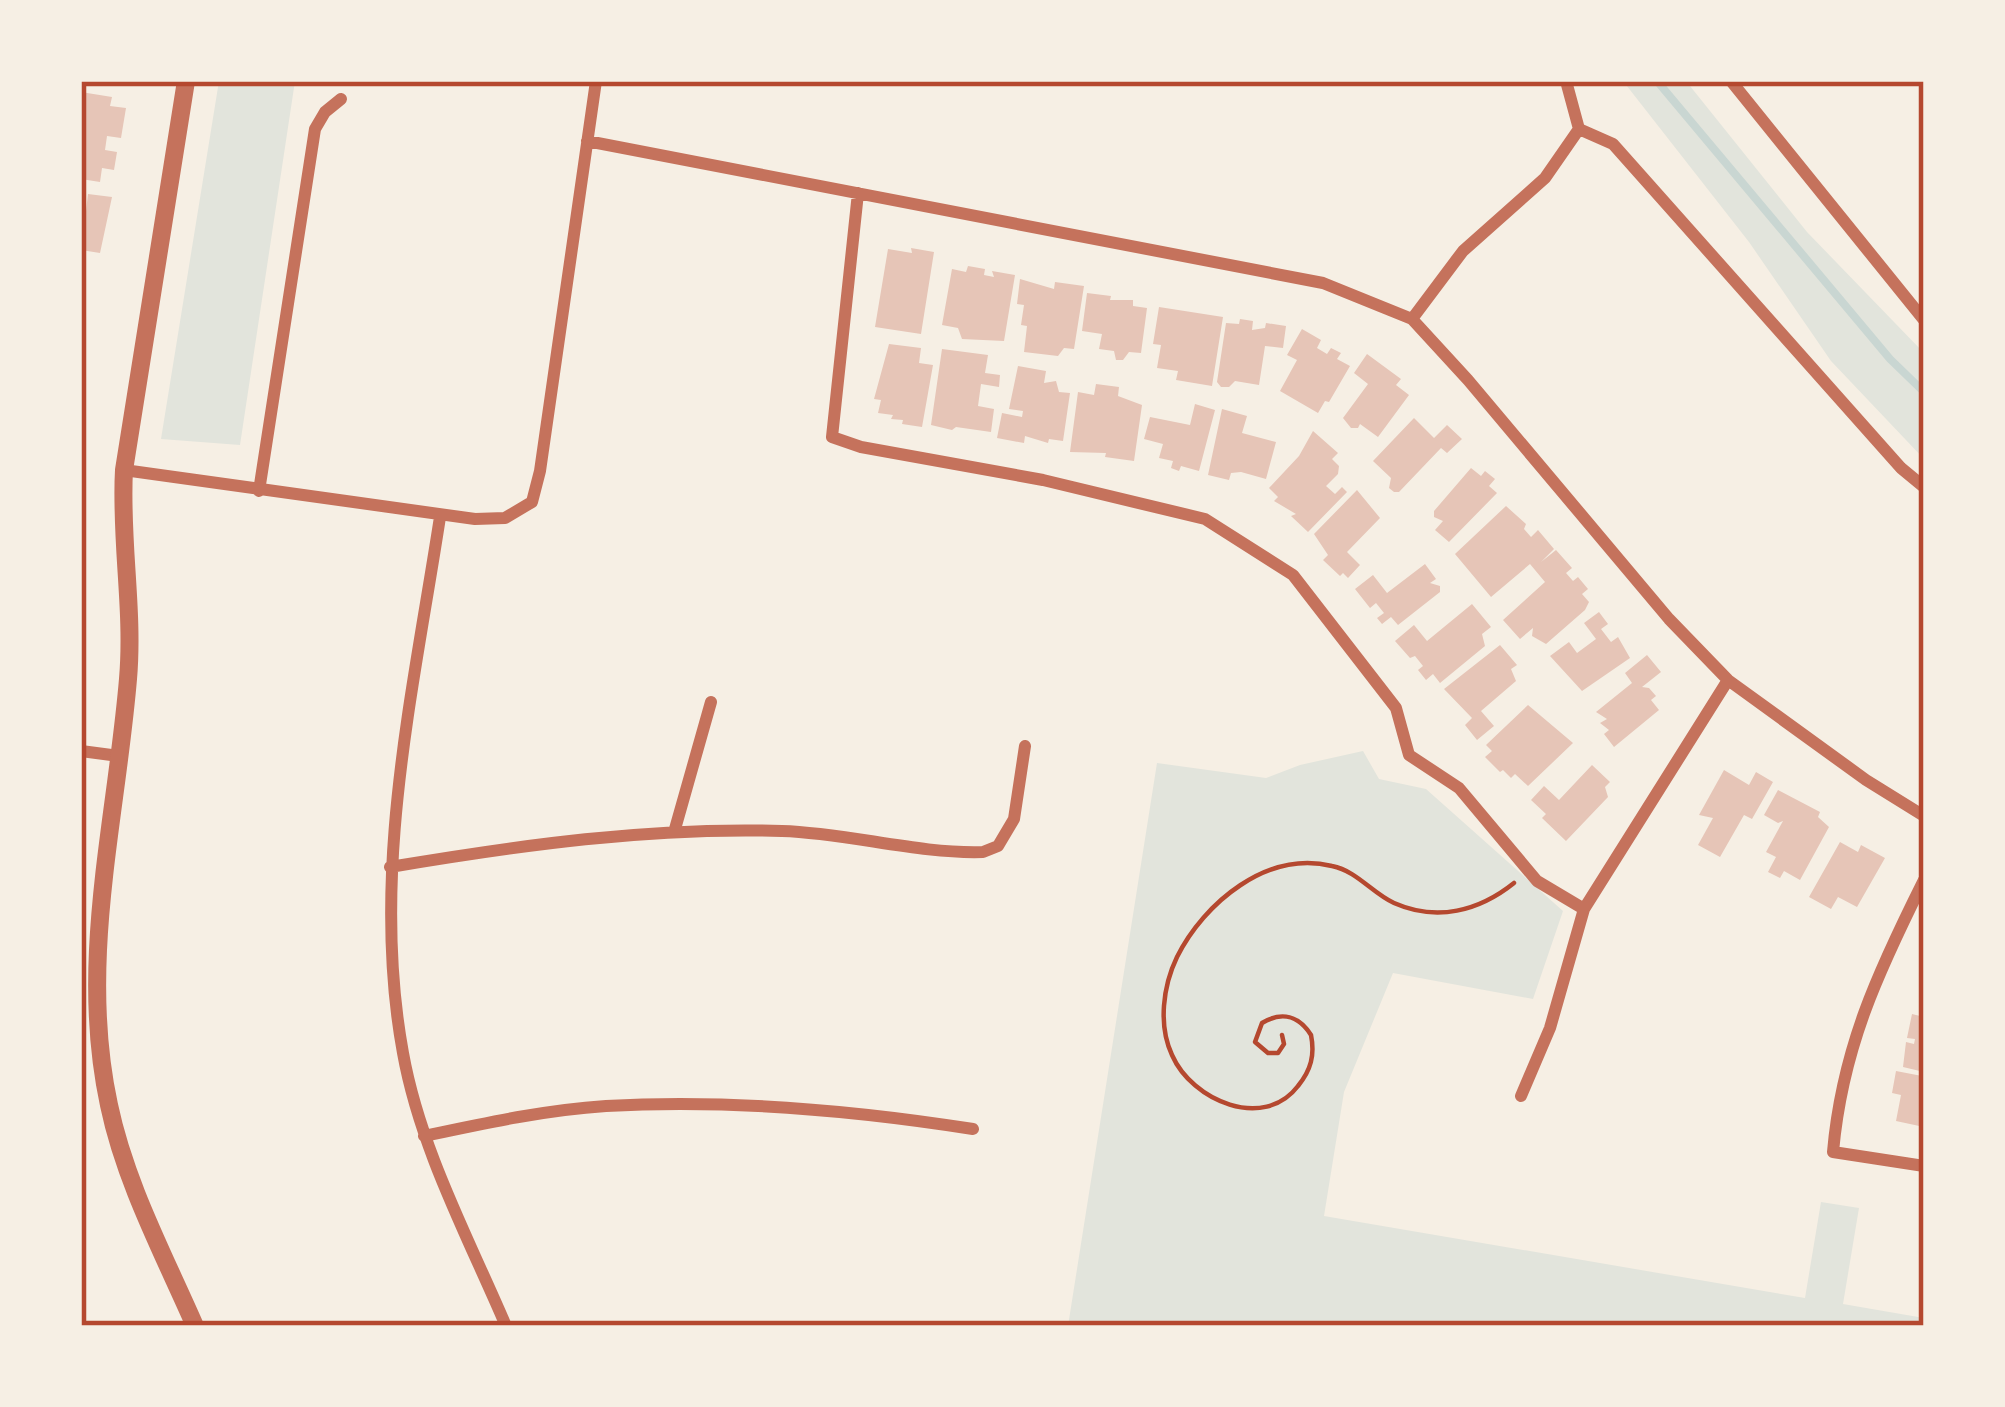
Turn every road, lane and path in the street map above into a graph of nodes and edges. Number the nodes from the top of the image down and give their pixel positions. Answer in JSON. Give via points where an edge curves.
{"nodes":[{"id":1,"x":186,"y":81,"type":"edge"},
{"id":2,"x":596,"y":81,"type":"edge"},
{"id":3,"x":1566,"y":81,"type":"edge"},
{"id":4,"x":1731,"y":81,"type":"edge"},
{"id":5,"x":341,"y":99,"type":"dead end"},
{"id":6,"x":1579,"y":129,"type":"junction"},
{"id":7,"x":586,"y":141,"type":"junction"},
{"id":8,"x":858,"y":193,"type":"junction"},
{"id":9,"x":1412,"y":319,"type":"junction"},
{"id":10,"x":1924,"y":320,"type":"edge"},
{"id":11,"x":124,"y":470,"type":"junction"},
{"id":12,"x":1924,"y":487,"type":"edge"},
{"id":13,"x":259,"y":491,"type":"junction"},
{"id":14,"x":440,"y":517,"type":"junction"},
{"id":15,"x":1728,"y":680,"type":"junction"},
{"id":16,"x":711,"y":702,"type":"dead end"},
{"id":17,"x":1024,"y":746,"type":"dead end"},
{"id":18,"x":81,"y":751,"type":"edge"},
{"id":19,"x":119,"y":756,"type":"junction"},
{"id":20,"x":1924,"y":815,"type":"edge"},
{"id":21,"x":675,"y":829,"type":"junction"},
{"id":22,"x":390,"y":867,"type":"junction"},
{"id":23,"x":1528,"y":873,"type":"junction"},
{"id":24,"x":1924,"y":880,"type":"edge"},
{"id":25,"x":1584,"y":909,"type":"junction"},
{"id":26,"x":1282,"y":1035,"type":"dead end"},
{"id":27,"x":1521,"y":1096,"type":"dead end"},
{"id":28,"x":973,"y":1130,"type":"dead end"},
{"id":29,"x":424,"y":1136,"type":"junction"},
{"id":30,"x":1924,"y":1166,"type":"edge"},
{"id":31,"x":195,"y":1326,"type":"edge"},
{"id":32,"x":506,"y":1326,"type":"edge"}],
"edges":[{"from":1,"to":11,"type":"street"},
{"from":2,"to":7,"type":"street"},
{"from":3,"to":6,"type":"street"},
{"from":4,"to":10,"type":"street"},
{"from":5,"to":13,"type":"street","via":[[315,129]]},
{"from":6,"to":9,"type":"street","via":[[1545,178],[1462,251]]},
{"from":6,"to":12,"type":"street","via":[[1613,144]]},
{"from":7,"to":8,"type":"street"},
{"from":7,"to":14,"type":"street","via":[[532,502],[505,518]]},
{"from":8,"to":9,"type":"street","via":[[1323,283]]},
{"from":8,"to":23,"type":"street","via":[[832,437],[1204,519],[1293,575],[1396,708],[1409,754],[1459,788]]},
{"from":9,"to":15,"type":"street"},
{"from":11,"to":13,"type":"street"},
{"from":11,"to":19,"type":"street","via":[[131,633]]},
{"from":13,"to":14,"type":"street"},
{"from":14,"to":22,"type":"street"},
{"from":15,"to":20,"type":"street"},
{"from":15,"to":25,"type":"street"},
{"from":16,"to":21,"type":"street"},
{"from":17,"to":21,"type":"street","via":[[1014,819],[998,846],[983,852],[788,831]]},
{"from":18,"to":19,"type":"street"},
{"from":19,"to":31,"type":"street","via":[[98,929],[99,1051],[117,1137]]},
{"from":21,"to":22,"type":"street"},
{"from":22,"to":29,"type":"street","via":[[403,1053]]},
{"from":23,"to":25,"type":"street"},
{"from":23,"to":26,"type":"path","via":[[1459,913],[1394,903],[1334,866],[1288,867],[1238,887],[1210,908],[1175,961],[1164,999],[1172,1056],[1210,1096],[1266,1110],[1288,1099],[1313,1059],[1311,1035],[1290,1016],[1268,1019],[1255,1042],[1278,1053]]},
{"from":24,"to":30,"type":"street","via":[[1848,1053],[1833,1153]]},
{"from":25,"to":27,"type":"street"},
{"from":28,"to":29,"type":"street","via":[[783,1106],[663,1104],[520,1116]]},
{"from":29,"to":32,"type":"street"}]}
